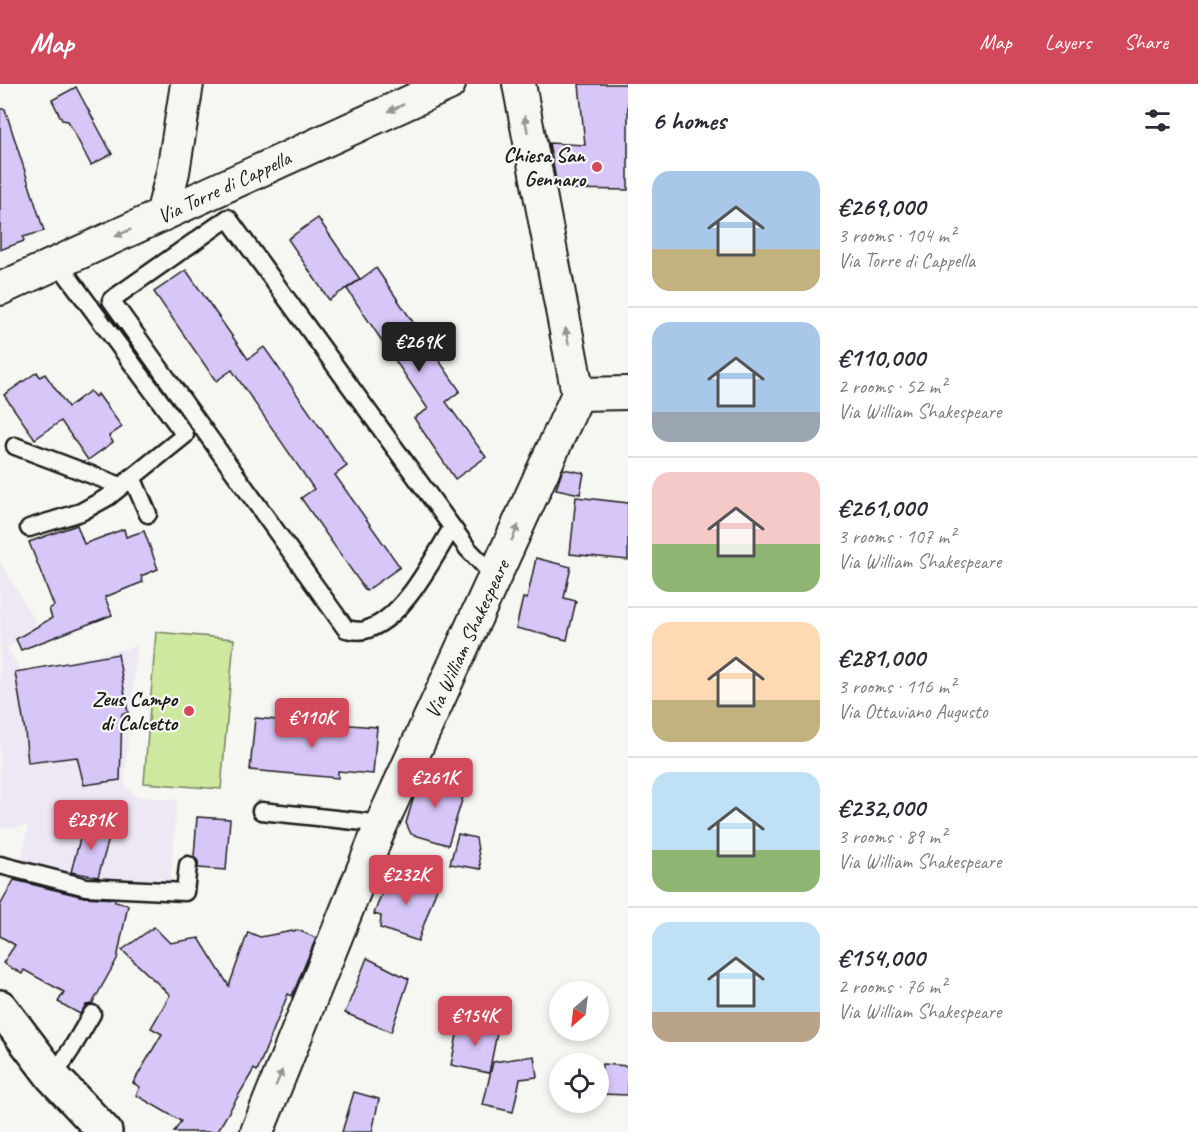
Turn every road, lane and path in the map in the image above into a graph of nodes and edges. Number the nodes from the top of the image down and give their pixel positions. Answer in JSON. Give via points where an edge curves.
{"nodes":[{"id":1,"x":187,"y":84,"type":"edge"},
{"id":2,"x":449,"y":84,"type":"edge"},
{"id":3,"x":519,"y":84,"type":"edge"},
{"id":4,"x":162,"y":215,"type":"junction"},
{"id":5,"x":58,"y":263,"type":"junction"},
{"id":6,"x":0,"y":289,"type":"edge"},
{"id":7,"x":628,"y":393,"type":"edge"},
{"id":8,"x":578,"y":394,"type":"junction"},
{"id":9,"x":15,"y":446,"type":"dead end"},
{"id":10,"x":127,"y":482,"type":"junction"},
{"id":11,"x":148,"y":514,"type":"dead end"},
{"id":12,"x":29,"y":528,"type":"dead end"},
{"id":13,"x":452,"y":528,"type":"junction"},
{"id":14,"x":495,"y":577,"type":"junction"},
{"id":15,"x":261,"y":811,"type":"dead end"},
{"id":16,"x":381,"y":825,"type":"junction"},
{"id":17,"x":0,"y":865,"type":"edge"},
{"id":18,"x":188,"y":865,"type":"dead end"},
{"id":19,"x":0,"y":1007,"type":"edge"},
{"id":20,"x":92,"y":1014,"type":"dead end"},
{"id":21,"x":52,"y":1077,"type":"junction"},
{"id":22,"x":105,"y":1132,"type":"edge"},
{"id":23,"x":257,"y":1132,"type":"edge"}],
"edges":[{"from":1,"to":4,"type":"street"},
{"from":2,"to":4,"type":"street","name":"Via Torre di Cappella","one_way":true},
{"from":8,"to":3,"type":"street","one_way":true},
{"from":4,"to":5,"type":"street","name":"Via Torre di Cappella","one_way":true},
{"from":5,"to":6,"type":"street","name":"Via Torre di Cappella"},
{"from":5,"to":10,"type":"lane","via":[[185,435]]},
{"from":7,"to":8,"type":"street"},
{"from":14,"to":8,"type":"street","name":"Via William Shakespeare","one_way":true},
{"from":9,"to":10,"type":"lane"},
{"from":10,"to":11,"type":"lane"},
{"from":10,"to":12,"type":"lane","via":[[81,512]]},
{"from":13,"to":13,"type":"lane","via":[[228,218],[111,300],[346,629],[362,631],[382,623],[399,608]]},
{"from":13,"to":14,"type":"lane"},
{"from":14,"to":16,"type":"street","name":"Via William Shakespeare"},
{"from":15,"to":16,"type":"lane"},
{"from":23,"to":16,"type":"street","name":"Via William Shakespeare","one_way":true},
{"from":17,"to":18,"type":"lane","via":[[86,887],[185,892]]},
{"from":19,"to":21,"type":"street"},
{"from":20,"to":21,"type":"lane"},
{"from":21,"to":22,"type":"street"}]}
